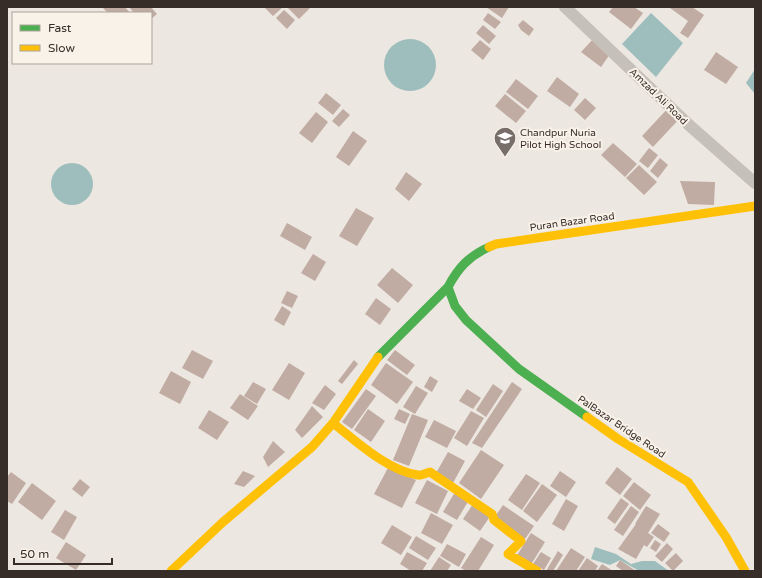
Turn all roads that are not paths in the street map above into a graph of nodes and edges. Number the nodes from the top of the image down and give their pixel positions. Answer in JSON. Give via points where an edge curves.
{"nodes":[{"id":1,"x":565,"y":7,"type":"edge"},
{"id":2,"x":755,"y":183,"type":"edge"},
{"id":3,"x":755,"y":206,"type":"edge"},
{"id":4,"x":448,"y":287,"type":"junction"},
{"id":5,"x":332,"y":423,"type":"junction"},
{"id":6,"x":745,"y":570,"type":"edge"},
{"id":7,"x":171,"y":571,"type":"edge"},
{"id":8,"x":537,"y":571,"type":"edge"}],
"edges":[{"from":1,"to":2,"type":"street","name":"Amzad Ali Road","via":[[689,125]]},
{"from":3,"to":4,"type":"main road","name":"Puran Bazar Road","via":[[496,244],[477,252],[464,262]]},
{"from":4,"to":5,"type":"main road","name":"Puran Bazar Road","via":[[380,355]]},
{"from":4,"to":6,"type":"main road","name":"PalBazar Bridge Road","via":[[455,306],[466,320],[519,369],[618,439],[688,482]]},
{"from":5,"to":7,"type":"main road","name":"Puran Bazar Road","via":[[312,447],[222,522]]},
{"from":5,"to":8,"type":"main road","via":[[379,458],[420,476],[430,472],[492,514],[494,520],[522,541],[508,554]]}]}
